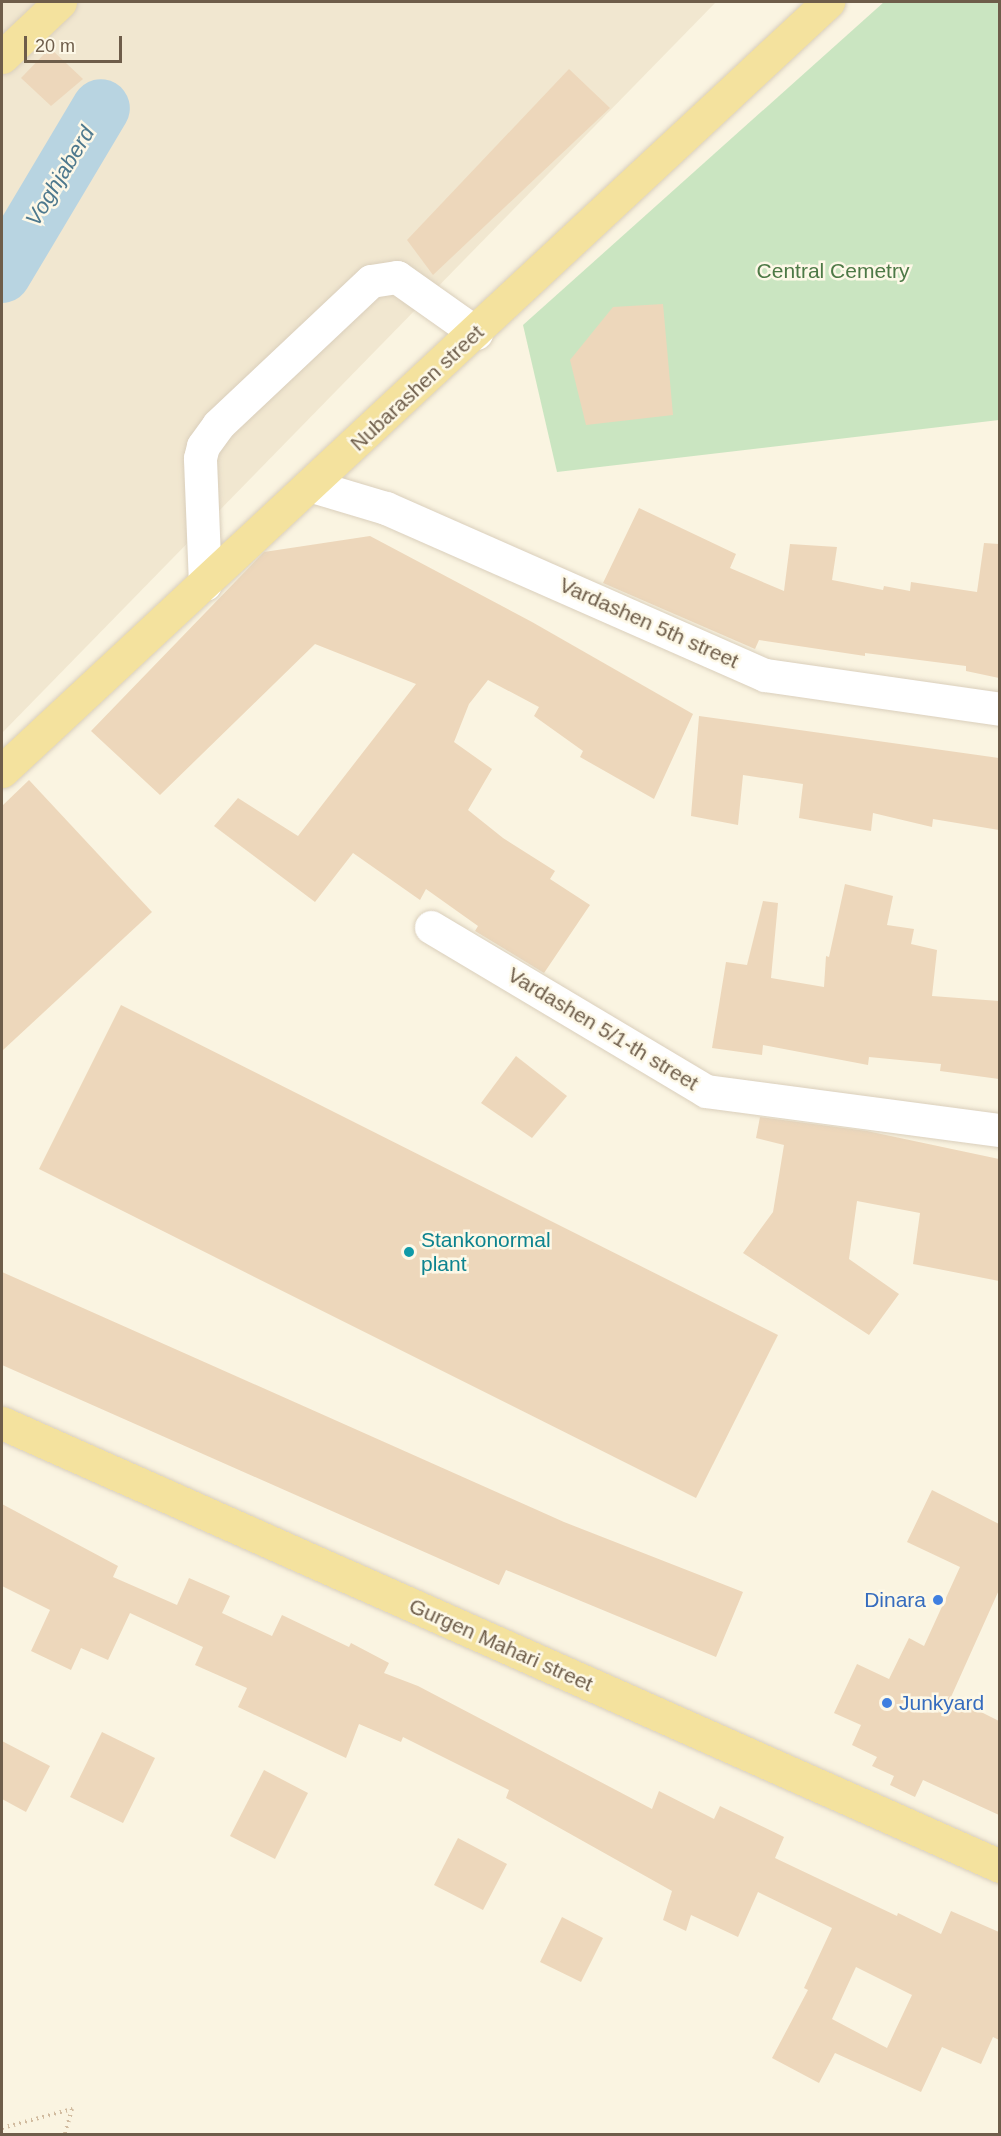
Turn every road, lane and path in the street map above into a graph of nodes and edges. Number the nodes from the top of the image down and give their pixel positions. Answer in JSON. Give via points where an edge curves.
{"nodes":[{"id":1,"x":60,"y":2,"type":"edge"},
{"id":2,"x":828,"y":2,"type":"edge"},
{"id":3,"x":2,"y":57,"type":"edge"},
{"id":4,"x":476,"y":333,"type":"junction"},
{"id":5,"x":312,"y":486,"type":"junction"},
{"id":6,"x":205,"y":584,"type":"junction"},
{"id":7,"x":999,"y":709,"type":"edge"},
{"id":8,"x":2,"y":771,"type":"edge"},
{"id":9,"x":431,"y":927,"type":"dead end"},
{"id":10,"x":999,"y":1130,"type":"edge"},
{"id":11,"x":2,"y":1423,"type":"edge"},
{"id":12,"x":999,"y":1866,"type":"edge"},
{"id":13,"x":2,"y":2127,"type":"edge"},
{"id":14,"x":65,"y":2134,"type":"edge"}],
"edges":[{"from":1,"to":3,"type":"main road"},
{"from":2,"to":4,"type":"main road","name":"Nubarashen street"},
{"from":4,"to":5,"type":"main road","name":"Nubarashen street"},
{"from":4,"to":6,"type":"street","via":[[397,278],[371,281],[218,425],[204,446],[200,458]]},
{"from":5,"to":6,"type":"main road","name":"Nubarashen street"},
{"from":5,"to":7,"type":"street","name":"Vardashen 5th street","via":[[386,508],[765,675]]},
{"from":6,"to":8,"type":"main road","name":"Nubarashen street"},
{"from":9,"to":10,"type":"street","name":"Vardashen 5/1-th street","via":[[706,1091]]},
{"from":11,"to":12,"type":"main road","name":"Gurgen Mahari street"},
{"from":13,"to":14,"type":"path","via":[[72,2109]]}]}
